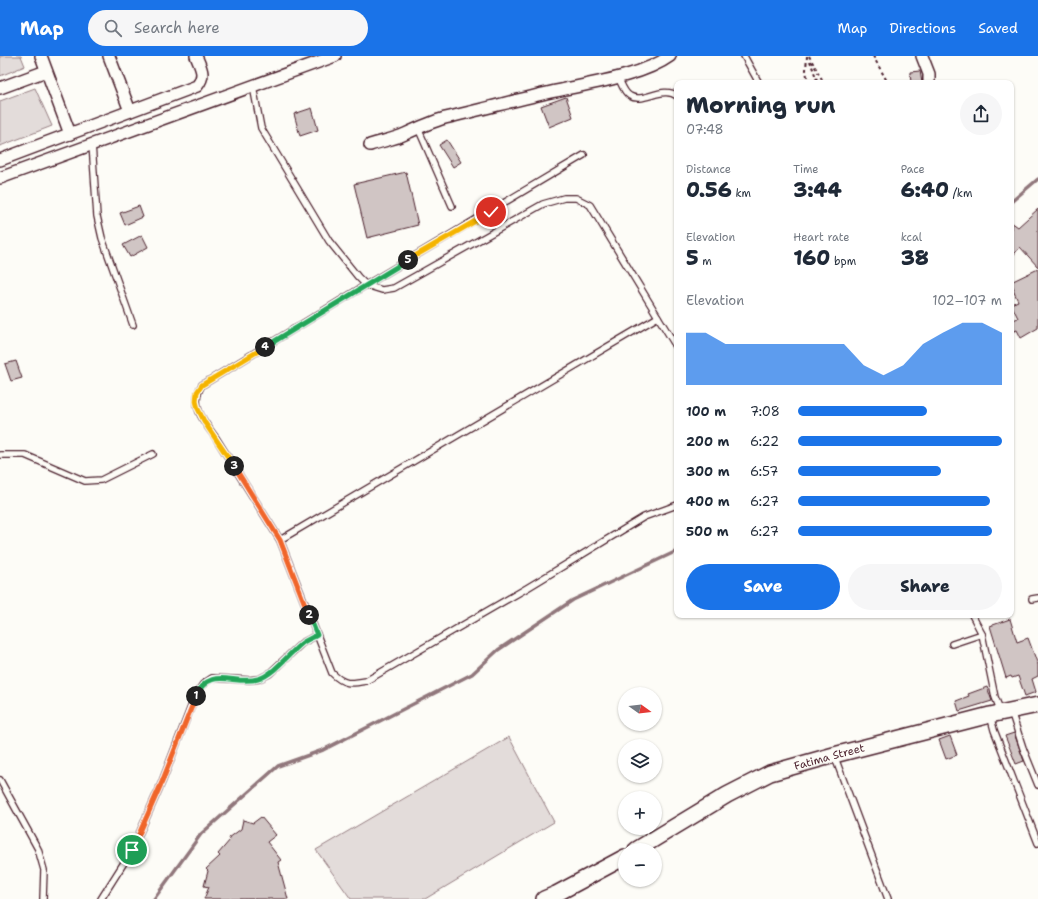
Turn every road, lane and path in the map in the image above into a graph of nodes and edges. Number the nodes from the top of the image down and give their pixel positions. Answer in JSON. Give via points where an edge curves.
{"nodes":[{"id":1,"x":41,"y":56,"type":"edge"},
{"id":2,"x":109,"y":56,"type":"edge"},
{"id":3,"x":196,"y":56,"type":"edge"},
{"id":4,"x":335,"y":56,"type":"edge"},
{"id":5,"x":670,"y":56,"type":"edge"},
{"id":6,"x":744,"y":56,"type":"edge"},
{"id":7,"x":808,"y":56,"type":"edge"},
{"id":8,"x":873,"y":56,"type":"edge"},
{"id":9,"x":922,"y":56,"type":"edge"},
{"id":10,"x":46,"y":70,"type":"junction"},
{"id":11,"x":618,"y":77,"type":"junction"},
{"id":12,"x":757,"y":80,"type":"edge"},
{"id":13,"x":808,"y":80,"type":"edge"},
{"id":14,"x":817,"y":80,"type":"edge"},
{"id":15,"x":822,"y":80,"type":"edge"},
{"id":16,"x":886,"y":80,"type":"edge"},
{"id":17,"x":929,"y":80,"type":"edge"},
{"id":18,"x":253,"y":86,"type":"junction"},
{"id":19,"x":0,"y":88,"type":"edge"},
{"id":20,"x":674,"y":94,"type":"edge"},
{"id":21,"x":130,"y":111,"type":"junction"},
{"id":22,"x":418,"y":128,"type":"junction"},
{"id":23,"x":70,"y":134,"type":"junction"},
{"id":24,"x":92,"y":144,"type":"junction"},
{"id":25,"x":370,"y":145,"type":"dead end"},
{"id":26,"x":584,"y":155,"type":"dead end"},
{"id":27,"x":0,"y":160,"type":"edge"},
{"id":28,"x":0,"y":178,"type":"edge"},
{"id":29,"x":452,"y":206,"type":"dead end"},
{"id":30,"x":366,"y":285,"type":"junction"},
{"id":31,"x":658,"y":317,"type":"junction"},
{"id":32,"x":133,"y":325,"type":"dead end"},
{"id":33,"x":674,"y":343,"type":"edge"},
{"id":34,"x":153,"y":454,"type":"dead end"},
{"id":35,"x":0,"y":455,"type":"edge"},
{"id":36,"x":674,"y":506,"type":"edge"},
{"id":37,"x":280,"y":540,"type":"junction"},
{"id":38,"x":974,"y":618,"type":"edge"},
{"id":39,"x":982,"y":634,"type":"junction"},
{"id":40,"x":317,"y":635,"type":"junction"},
{"id":41,"x":952,"y":644,"type":"dead end"},
{"id":42,"x":1038,"y":705,"type":"edge"},
{"id":43,"x":1001,"y":712,"type":"junction"},
{"id":44,"x":834,"y":755,"type":"junction"},
{"id":45,"x":0,"y":780,"type":"edge"},
{"id":46,"x":1038,"y":785,"type":"edge"},
{"id":47,"x":648,"y":843,"type":"edge"},
{"id":48,"x":1038,"y":843,"type":"edge"},
{"id":49,"x":618,"y":861,"type":"edge"},
{"id":50,"x":43,"y":899,"type":"edge"},
{"id":51,"x":101,"y":899,"type":"edge"},
{"id":52,"x":544,"y":899,"type":"edge"},
{"id":53,"x":888,"y":899,"type":"edge"}],
"edges":[{"from":1,"to":10,"type":"street"},
{"from":2,"to":21,"type":"street"},
{"from":3,"to":21,"type":"street","via":[[203,75],[197,86]]},
{"from":4,"to":18,"type":"street"},
{"from":5,"to":11,"type":"street","via":[[649,67]]},
{"from":6,"to":12,"type":"lane"},
{"from":7,"to":13,"type":"path"},
{"from":7,"to":14,"type":"path"},
{"from":7,"to":15,"type":"path"},
{"from":8,"to":16,"type":"path"},
{"from":9,"to":17,"type":"street"},
{"from":10,"to":19,"type":"street"},
{"from":10,"to":23,"type":"street"},
{"from":11,"to":20,"type":"lane","via":[[630,97],[666,92]]},
{"from":11,"to":22,"type":"street","via":[[443,118]]},
{"from":18,"to":24,"type":"street"},
{"from":18,"to":30,"type":"lane","via":[[261,128],[329,241]]},
{"from":21,"to":23,"type":"street"},
{"from":22,"to":25,"type":"street"},
{"from":22,"to":29,"type":"lane"},
{"from":23,"to":27,"type":"street"},
{"from":24,"to":28,"type":"street"},
{"from":24,"to":32,"type":"lane","via":[[97,216],[102,238]]},
{"from":26,"to":30,"type":"lane"},
{"from":30,"to":31,"type":"lane","via":[[382,290],[394,288],[543,204],[564,198],[576,198],[590,204]]},
{"from":30,"to":37,"type":"lane","via":[[202,385],[197,392],[198,409],[205,423]]},
{"from":31,"to":33,"type":"lane"},
{"from":31,"to":37,"type":"lane"},
{"from":34,"to":35,"type":"lane","via":[[101,480],[85,481],[25,455]]},
{"from":36,"to":40,"type":"lane","via":[[644,518],[366,681],[340,681],[332,673]]},
{"from":37,"to":40,"type":"lane"},
{"from":38,"to":39,"type":"lane"},
{"from":39,"to":41,"type":"lane"},
{"from":39,"to":43,"type":"lane","via":[[995,696]]},
{"from":40,"to":51,"type":"lane","via":[[302,643],[269,674],[259,679],[212,678],[203,684],[196,694],[132,850]]},
{"from":42,"to":43,"type":"street","name":"Fatima Street"},
{"from":43,"to":44,"type":"street","name":"Fatima Street"},
{"from":43,"to":46,"type":"lane","via":[[1023,748]]},
{"from":43,"to":48,"type":"lane","via":[[994,730]]},
{"from":44,"to":47,"type":"street","name":"Fatima Street","via":[[770,773],[727,795]]},
{"from":44,"to":53,"type":"lane"},
{"from":45,"to":50,"type":"lane","via":[[38,849],[44,870]]},
{"from":49,"to":52,"type":"street"}]}
